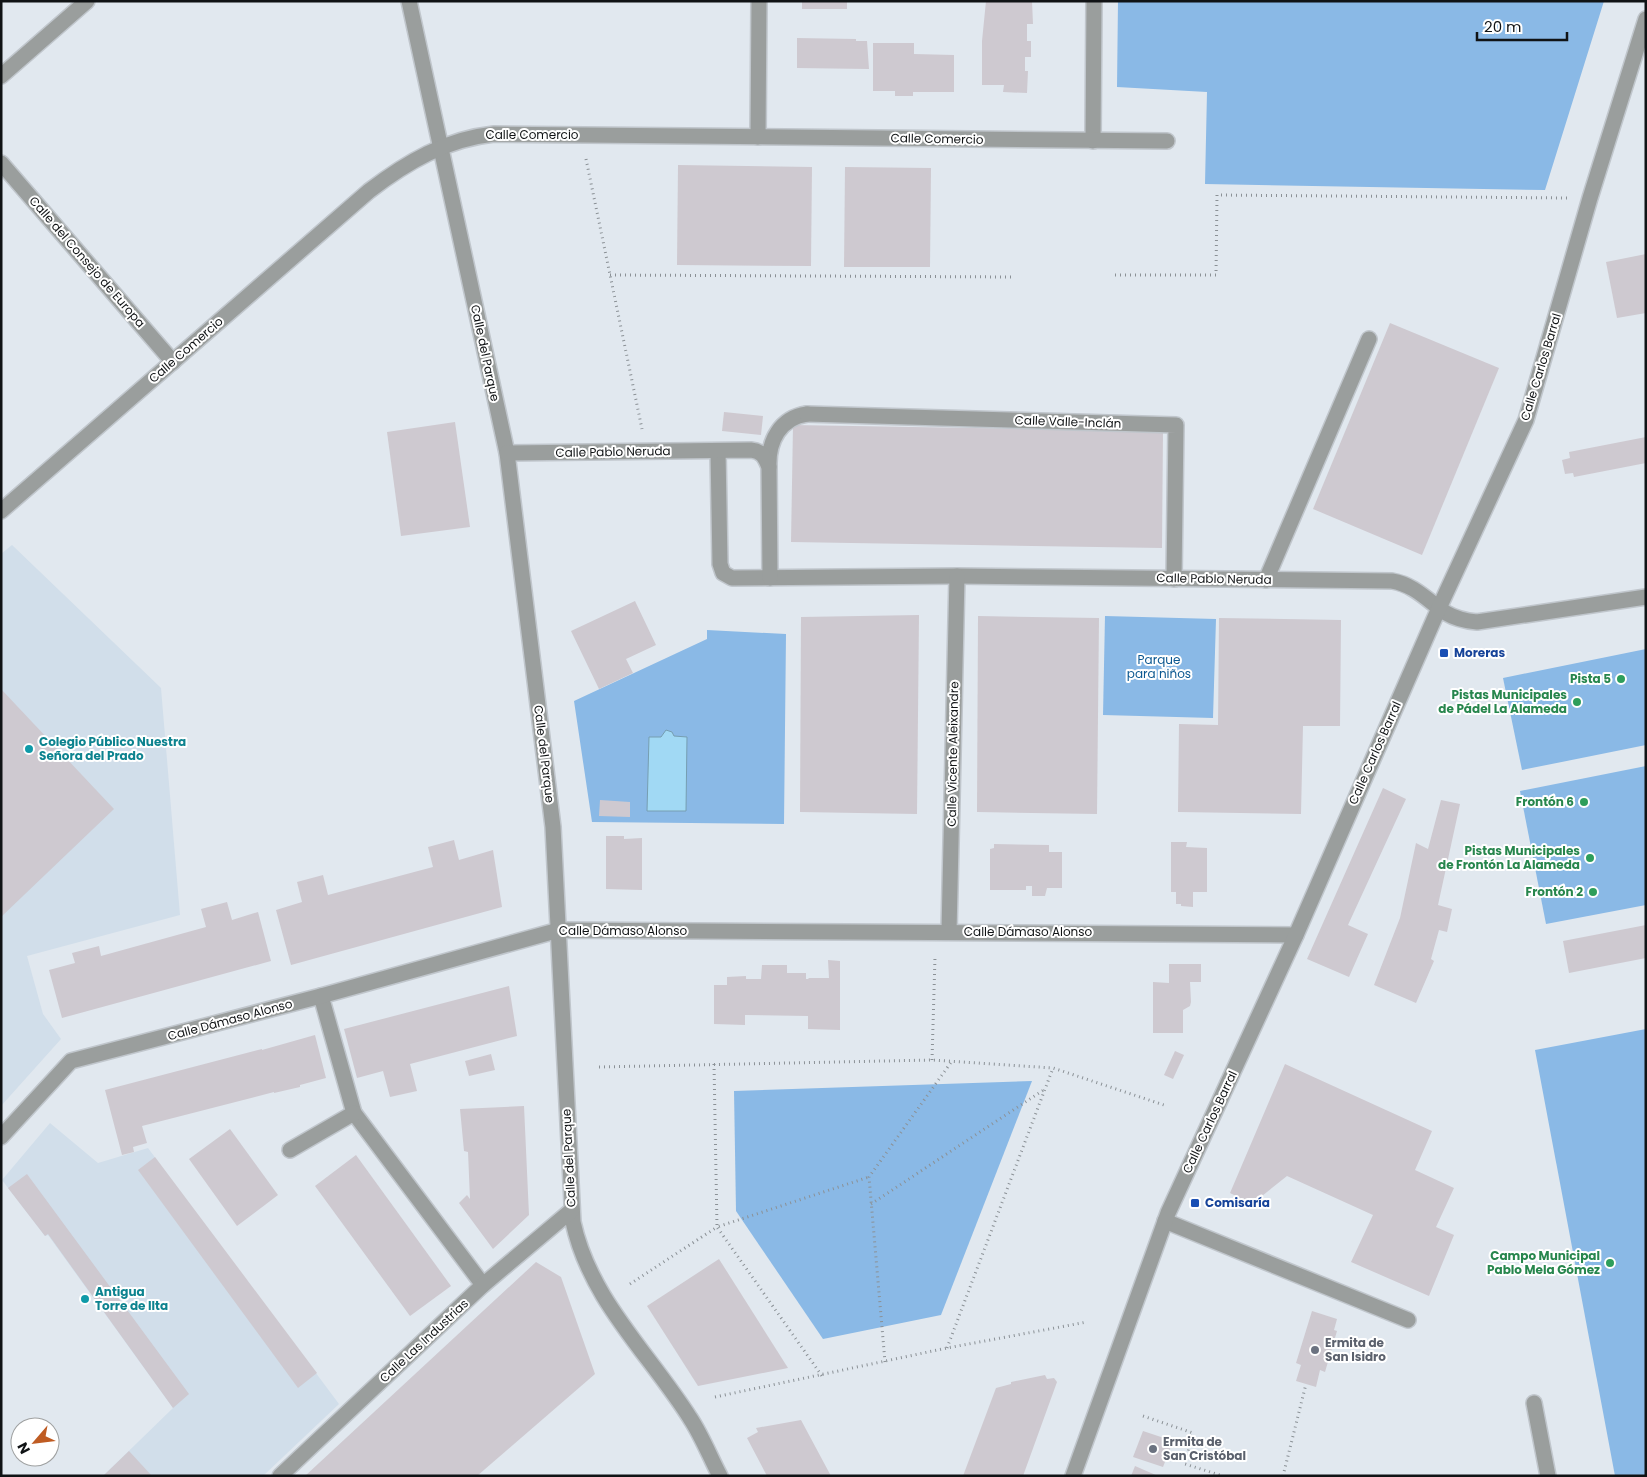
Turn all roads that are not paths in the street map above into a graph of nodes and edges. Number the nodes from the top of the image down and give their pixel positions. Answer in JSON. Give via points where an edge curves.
{"nodes":[{"id":1,"x":87,"y":1,"type":"edge"},
{"id":2,"x":409,"y":1,"type":"edge"},
{"id":3,"x":759,"y":1,"type":"edge"},
{"id":4,"x":1094,"y":1,"type":"edge"},
{"id":5,"x":1646,"y":19,"type":"edge"},
{"id":6,"x":1,"y":76,"type":"edge"},
{"id":7,"x":758,"y":136,"type":"junction"},
{"id":8,"x":1092,"y":141,"type":"junction"},
{"id":9,"x":1167,"y":141,"type":"dead end"},
{"id":10,"x":441,"y":147,"type":"junction"},
{"id":11,"x":1,"y":163,"type":"edge"},
{"id":12,"x":1369,"y":339,"type":"dead end"},
{"id":13,"x":173,"y":362,"type":"junction"},
{"id":14,"x":718,"y":451,"type":"junction"},
{"id":15,"x":507,"y":453,"type":"junction"},
{"id":16,"x":768,"y":467,"type":"junction"},
{"id":17,"x":1,"y":511,"type":"edge"},
{"id":18,"x":957,"y":576,"type":"junction"},
{"id":19,"x":770,"y":578,"type":"junction"},
{"id":20,"x":1174,"y":578,"type":"junction"},
{"id":21,"x":1266,"y":580,"type":"junction"},
{"id":22,"x":1646,"y":597,"type":"edge"},
{"id":23,"x":1439,"y":608,"type":"junction"},
{"id":24,"x":559,"y":930,"type":"junction"},
{"id":25,"x":950,"y":932,"type":"junction"},
{"id":26,"x":1296,"y":935,"type":"junction"},
{"id":27,"x":322,"y":996,"type":"junction"},
{"id":28,"x":354,"y":1113,"type":"junction"},
{"id":29,"x":1,"y":1137,"type":"edge"},
{"id":30,"x":290,"y":1150,"type":"dead end"},
{"id":31,"x":572,"y":1210,"type":"junction"},
{"id":32,"x":1165,"y":1221,"type":"junction"},
{"id":33,"x":483,"y":1285,"type":"junction"},
{"id":34,"x":1408,"y":1320,"type":"dead end"},
{"id":35,"x":1534,"y":1403,"type":"dead end"},
{"id":36,"x":280,"y":1476,"type":"edge"},
{"id":37,"x":720,"y":1476,"type":"edge"},
{"id":38,"x":1073,"y":1476,"type":"edge"},
{"id":39,"x":1548,"y":1476,"type":"edge"}],
"edges":[{"from":1,"to":6,"type":"street"},
{"from":2,"to":10,"type":"street","name":"Calle del Parque"},
{"from":3,"to":7,"type":"street"},
{"from":4,"to":8,"type":"street"},
{"from":5,"to":23,"type":"street","name":"Calle Carlos Barral","via":[[1526,420]]},
{"from":7,"to":8,"type":"street","name":"Calle Comercio"},
{"from":7,"to":10,"type":"street","name":"Calle Comercio","via":[[494,134],[475,136]]},
{"from":8,"to":9,"type":"street","name":"Calle Comercio"},
{"from":10,"to":13,"type":"street","name":"Calle Comercio","via":[[398,170],[370,191]]},
{"from":10,"to":15,"type":"street","name":"Calle del Parque"},
{"from":11,"to":13,"type":"street","name":"Calle del Consejo de Europa"},
{"from":12,"to":21,"type":"street"},
{"from":13,"to":17,"type":"street","name":"Calle Comercio"},
{"from":14,"to":15,"type":"street","name":"Calle Pablo Neruda"},
{"from":14,"to":16,"type":"street","name":"Calle Pablo Neruda","via":[[756,451],[763,455]]},
{"from":14,"to":19,"type":"street","name":"Calle Pablo Neruda","via":[[721,568],[732,578]]},
{"from":15,"to":24,"type":"street","name":"Calle del Parque","via":[[553,828]]},
{"from":16,"to":19,"type":"street"},
{"from":16,"to":20,"type":"street","name":"Calle Valle-Inclán","via":[[777,432],[788,420],[807,414],[1176,425]]},
{"from":18,"to":19,"type":"street","name":"Calle Pablo Neruda"},
{"from":18,"to":20,"type":"street","name":"Calle Pablo Neruda"},
{"from":18,"to":25,"type":"street","name":"Calle Vicente Aleixandre"},
{"from":20,"to":21,"type":"street","name":"Calle Pablo Neruda"},
{"from":21,"to":23,"type":"street","name":"Calle Pablo Neruda","via":[[1392,581],[1416,590]]},
{"from":22,"to":23,"type":"street","name":"Calle Pablo Neruda","via":[[1481,622],[1459,619]]},
{"from":23,"to":26,"type":"street","name":"Calle Carlos Barral"},
{"from":24,"to":25,"type":"street","name":"Calle Dámaso Alonso"},
{"from":24,"to":27,"type":"street","name":"Calle Dámaso Alonso"},
{"from":24,"to":31,"type":"street","name":"Calle del Parque"},
{"from":25,"to":26,"type":"street","name":"Calle Dámaso Alonso"},
{"from":26,"to":32,"type":"street","name":"Calle Carlos Barral"},
{"from":27,"to":28,"type":"street"},
{"from":27,"to":29,"type":"street","name":"Calle Dámaso Alonso","via":[[71,1061]]},
{"from":28,"to":30,"type":"street"},
{"from":28,"to":33,"type":"street"},
{"from":31,"to":33,"type":"street","name":"Calle Las Industrias"},
{"from":31,"to":37,"type":"street","name":"Calle del Parque","via":[[579,1248],[599,1290],[690,1418]]},
{"from":32,"to":34,"type":"street"},
{"from":32,"to":38,"type":"street","name":"Calle Carlos Barral"},
{"from":33,"to":36,"type":"street","name":"Calle Las Industrias"},
{"from":35,"to":39,"type":"street"}]}
